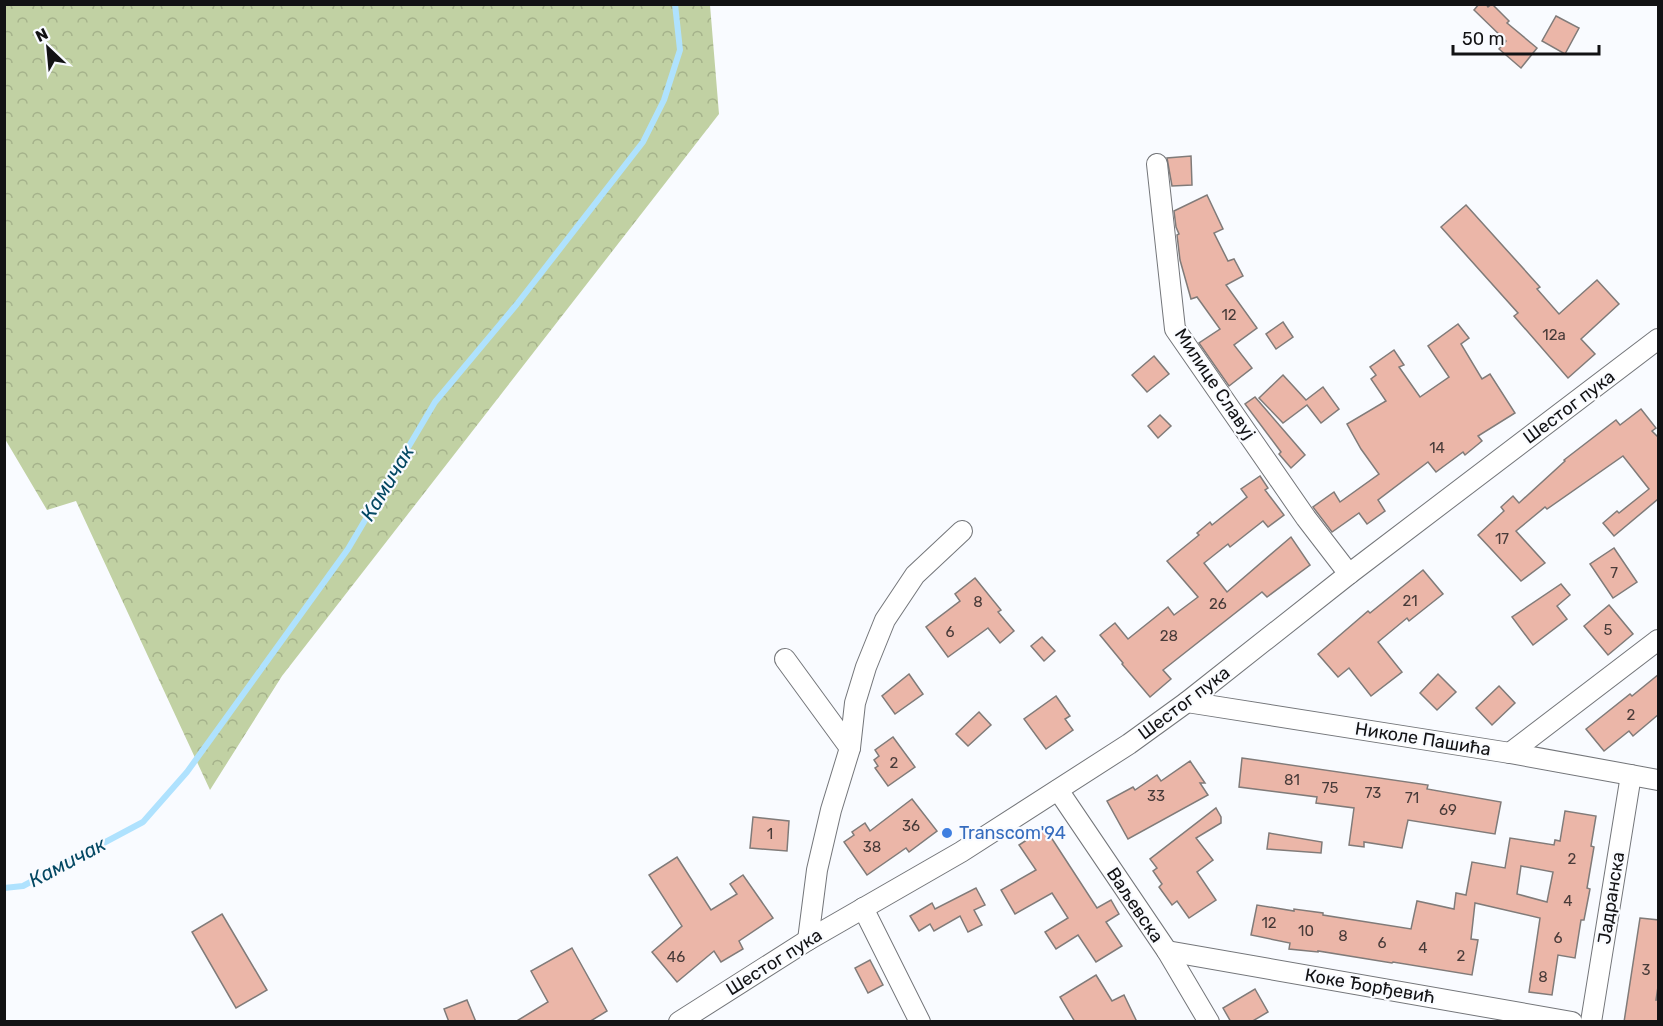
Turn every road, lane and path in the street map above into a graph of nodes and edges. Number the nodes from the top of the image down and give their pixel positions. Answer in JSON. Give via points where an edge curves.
{"nodes":[{"id":1,"x":1157,"y":164,"type":"dead end"},
{"id":2,"x":1659,"y":339,"type":"edge"},
{"id":3,"x":962,"y":531,"type":"dead end"},
{"id":4,"x":1349,"y":574,"type":"junction"},
{"id":5,"x":1659,"y":640,"type":"edge"},
{"id":6,"x":785,"y":659,"type":"dead end"},
{"id":7,"x":1187,"y":702,"type":"junction"},
{"id":8,"x":850,"y":748,"type":"junction"},
{"id":9,"x":1510,"y":753,"type":"junction"},
{"id":10,"x":1631,"y":775,"type":"junction"},
{"id":11,"x":1659,"y":780,"type":"edge"},
{"id":12,"x":1058,"y":790,"type":"junction"},
{"id":13,"x":863,"y":908,"type":"junction"},
{"id":14,"x":808,"y":940,"type":"junction"},
{"id":15,"x":1167,"y":951,"type":"junction"},
{"id":16,"x":679,"y":1022,"type":"edge"},
{"id":17,"x":920,"y":1022,"type":"edge"},
{"id":18,"x":1209,"y":1022,"type":"edge"},
{"id":19,"x":1572,"y":1022,"type":"edge"},
{"id":20,"x":1591,"y":1022,"type":"edge"}],
"edges":[{"from":1,"to":4,"type":"street","name":"Милице Славуј","via":[[1175,329]]},
{"from":2,"to":4,"type":"street","name":"Шестог пука"},
{"from":3,"to":8,"type":"street","via":[[915,575],[885,620],[855,703]]},
{"from":4,"to":7,"type":"street","name":"Шестог пука"},
{"from":5,"to":9,"type":"street"},
{"from":6,"to":8,"type":"street"},
{"from":7,"to":9,"type":"street","name":"Николе Пашића"},
{"from":7,"to":12,"type":"street","name":"Шестог пука"},
{"from":8,"to":14,"type":"street","via":[[817,870]]},
{"from":9,"to":10,"type":"street","name":"Николе Пашића"},
{"from":10,"to":11,"type":"street","name":"Николе Пашића"},
{"from":10,"to":20,"type":"street","name":"Јадранска"},
{"from":12,"to":13,"type":"street","name":"Шестог пука"},
{"from":12,"to":15,"type":"street","name":"Ваљевска"},
{"from":13,"to":14,"type":"street","name":"Шестог пука"},
{"from":13,"to":17,"type":"street"},
{"from":14,"to":16,"type":"street","name":"Шестог пука"},
{"from":15,"to":18,"type":"street","name":"Ваљевска"},
{"from":15,"to":19,"type":"street","name":"Коке Ђорђевић"}]}
